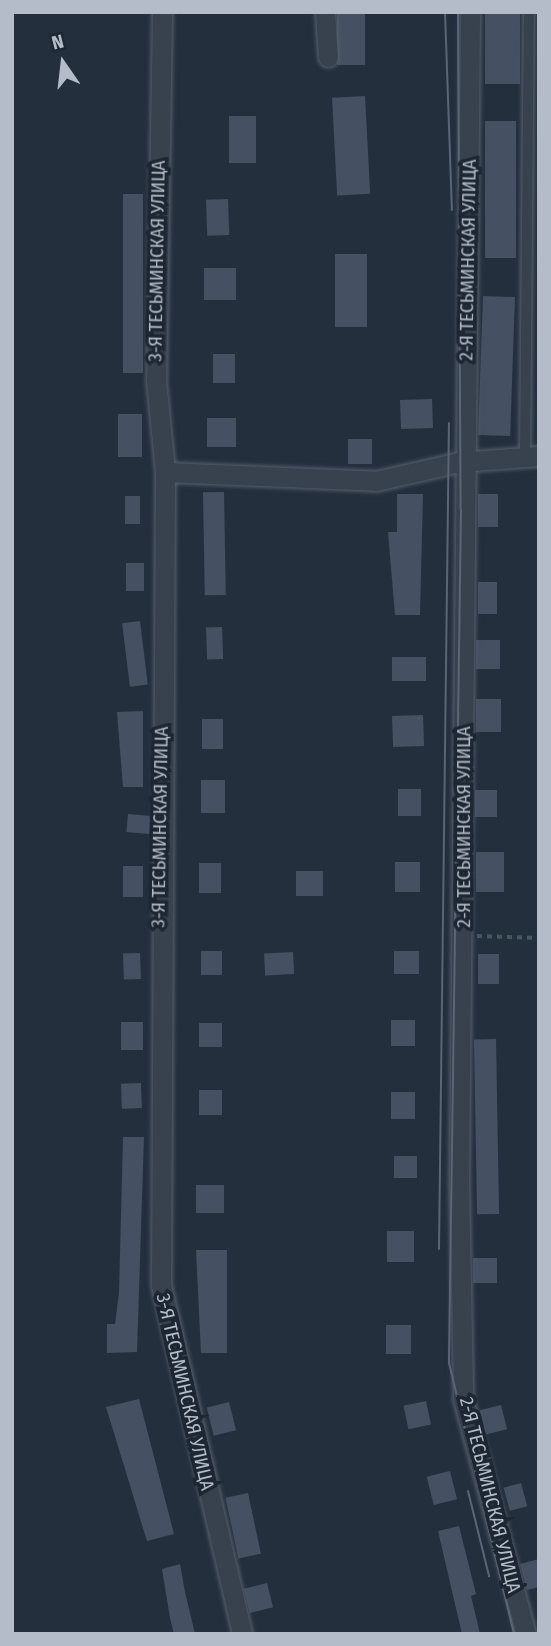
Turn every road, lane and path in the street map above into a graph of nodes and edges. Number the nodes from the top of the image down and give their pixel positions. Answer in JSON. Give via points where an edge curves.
{"nodes":[{"id":1,"x":162,"y":12,"type":"edge"},
{"id":2,"x":325,"y":12,"type":"edge"},
{"id":3,"x":470,"y":12,"type":"edge"},
{"id":4,"x":529,"y":12,"type":"edge"},
{"id":5,"x":328,"y":57,"type":"dead end"},
{"id":6,"x":534,"y":92,"type":"edge"},
{"id":7,"x":532,"y":456,"type":"edge"},
{"id":8,"x":456,"y":464,"type":"junction"},
{"id":9,"x":165,"y":472,"type":"junction"},
{"id":10,"x":465,"y":936,"type":"junction"},
{"id":11,"x":539,"y":938,"type":"edge"},
{"id":12,"x":242,"y":1634,"type":"edge"},
{"id":13,"x":526,"y":1634,"type":"edge"}],
"edges":[{"from":1,"to":9,"type":"street","name":"3-Я ТЕСЬМИНСКАЯ УЛИЦА","via":[[156,380]]},
{"from":2,"to":5,"type":"street"},
{"from":3,"to":8,"type":"street","name":"2-Я ТЕСЬМИНСКАЯ УЛИЦА"},
{"from":4,"to":6,"type":"lane"},
{"from":6,"to":7,"type":"lane"},
{"from":7,"to":8,"type":"street"},
{"from":8,"to":9,"type":"street","via":[[376,481]]},
{"from":8,"to":10,"type":"street","name":"2-Я ТЕСЬМИНСКАЯ УЛИЦА"},
{"from":9,"to":12,"type":"street","name":"3-Я ТЕСЬМИНСКАЯ УЛИЦА","via":[[160,1285]]},
{"from":10,"to":11,"type":"path"},
{"from":10,"to":13,"type":"street","name":"2-Я ТЕСЬМИНСКАЯ УЛИЦА","via":[[458,1182],[463,1399]]}]}
